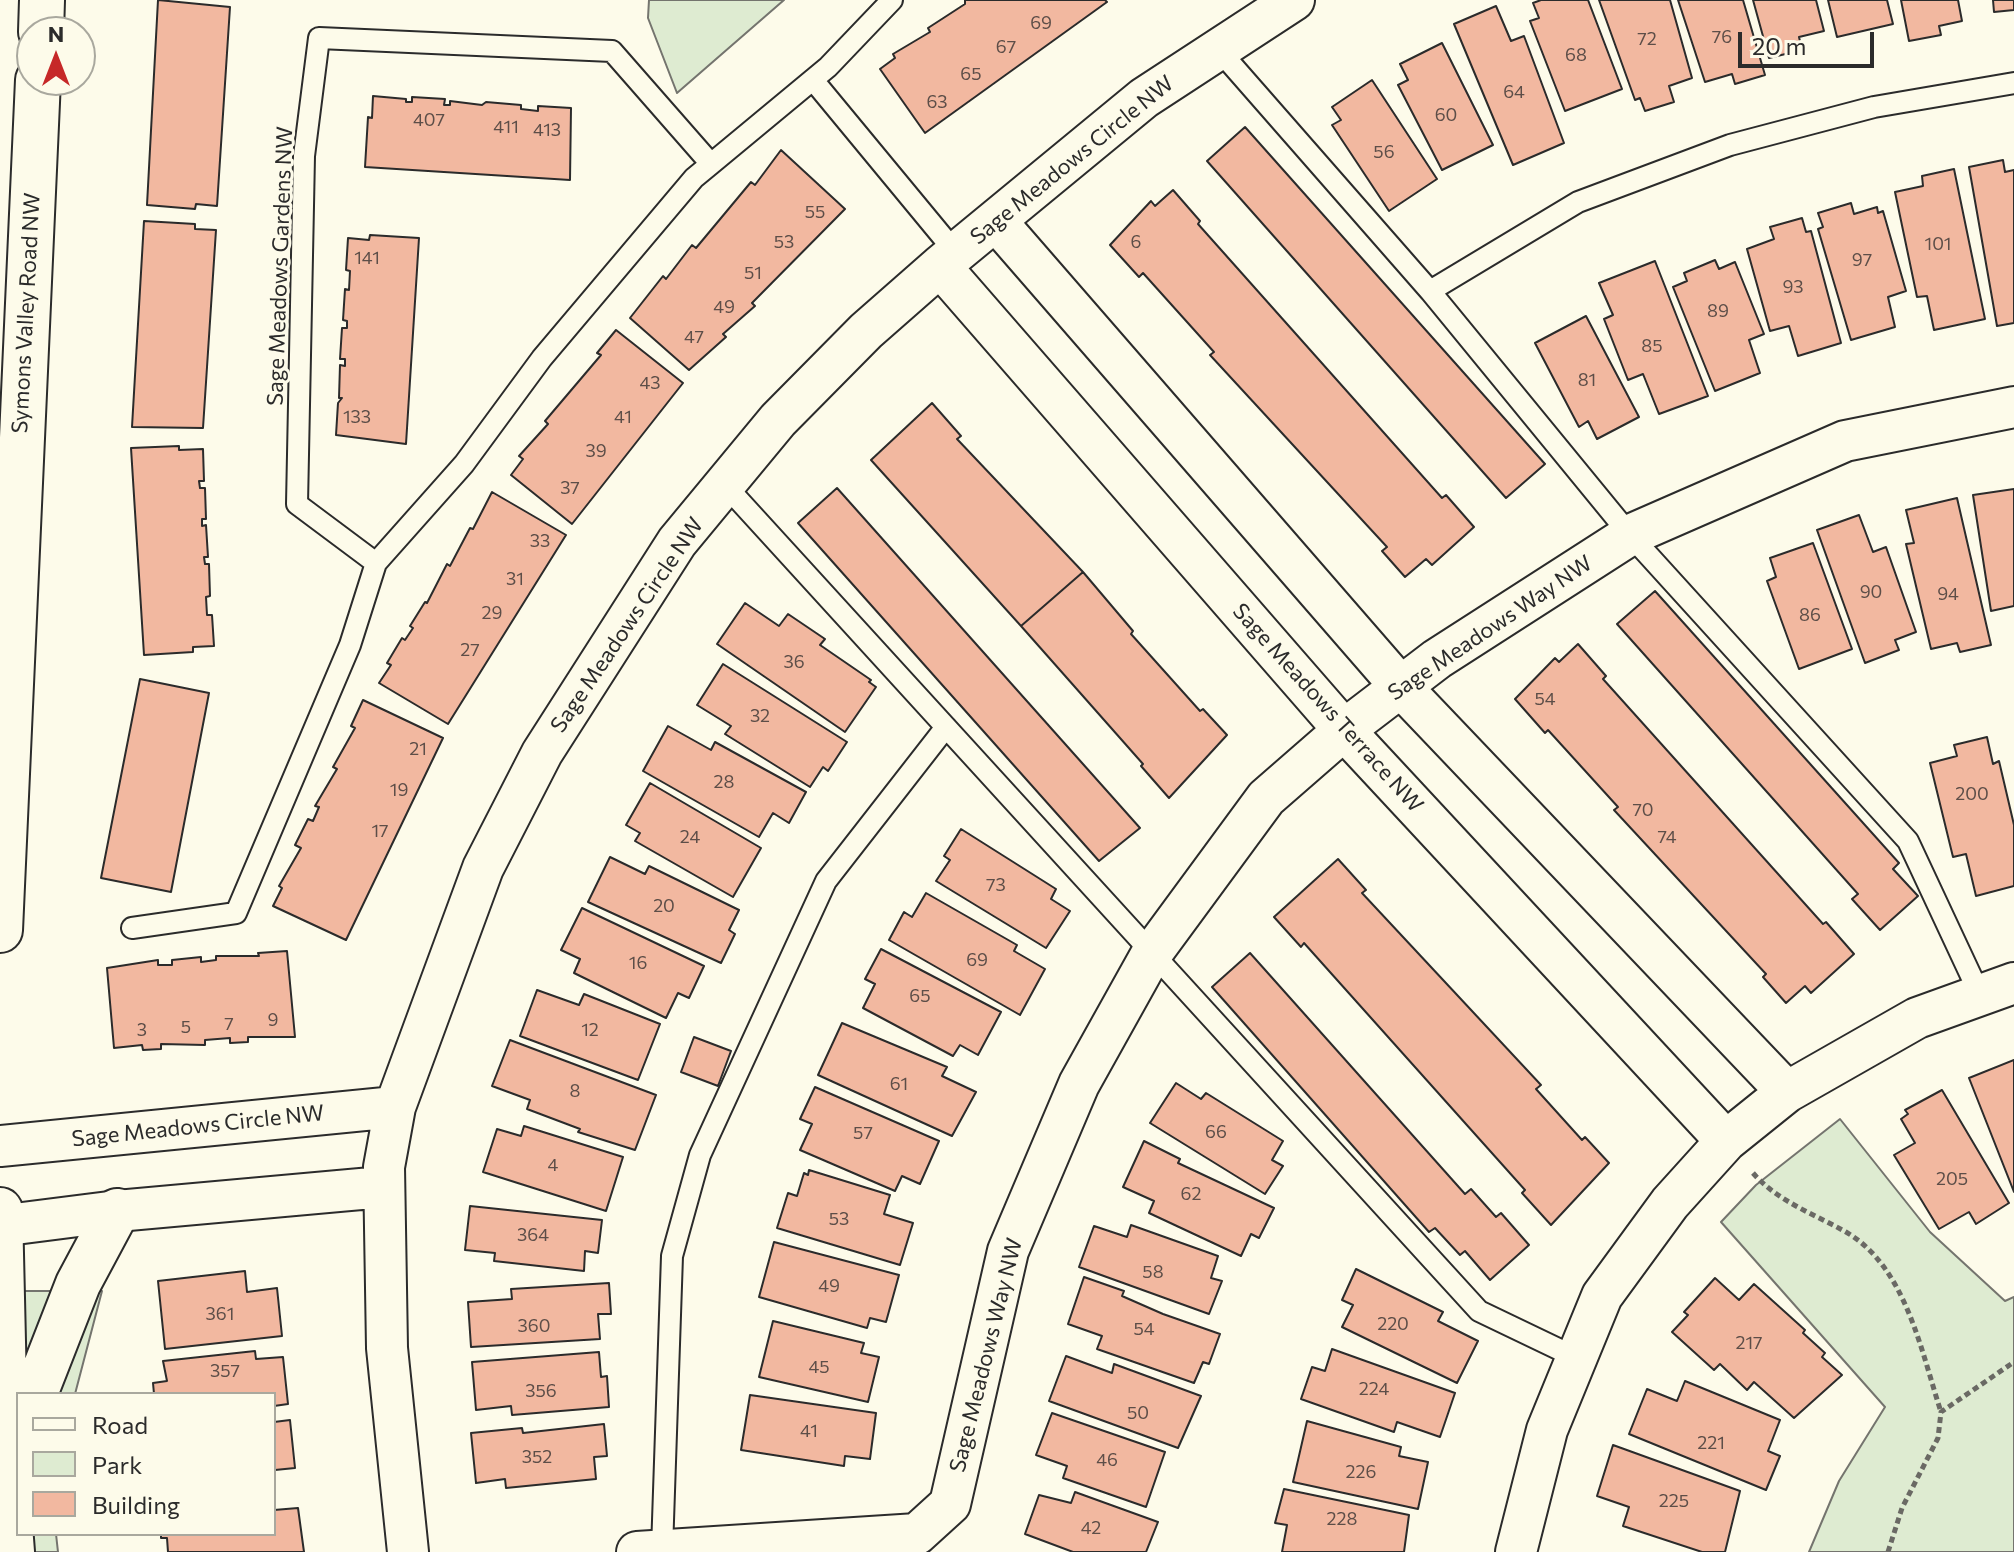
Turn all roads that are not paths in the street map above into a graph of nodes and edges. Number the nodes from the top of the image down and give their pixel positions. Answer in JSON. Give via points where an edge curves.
{"nodes":[{"id":1,"x":892,"y":0,"type":"edge"},
{"id":2,"x":1294,"y":0,"type":"edge"},
{"id":3,"x":1218,"y":49,"type":"junction"},
{"id":4,"x":813,"y":80,"type":"junction"},
{"id":5,"x":2014,"y":83,"type":"edge"},
{"id":6,"x":37,"y":96,"type":"edge"},
{"id":7,"x":711,"y":164,"type":"junction"},
{"id":8,"x":996,"y":221,"type":"junction"},
{"id":9,"x":948,"y":259,"type":"junction"},
{"id":10,"x":1430,"y":291,"type":"junction"},
{"id":11,"x":2014,"y":407,"type":"edge"},
{"id":12,"x":725,"y":485,"type":"junction"},
{"id":13,"x":1630,"y":535,"type":"junction"},
{"id":14,"x":376,"y":563,"type":"junction"},
{"id":15,"x":1401,"y":687,"type":"junction"},
{"id":16,"x":946,"y":727,"type":"junction"},
{"id":17,"x":1344,"y":730,"type":"junction"},
{"id":18,"x":132,"y":928,"type":"dead end"},
{"id":19,"x":0,"y":930,"type":"edge"},
{"id":20,"x":1152,"y":953,"type":"junction"},
{"id":21,"x":1997,"y":989,"type":"edge"},
{"id":22,"x":1787,"y":1092,"type":"junction"},
{"id":23,"x":395,"y":1107,"type":"junction"},
{"id":24,"x":1726,"y":1141,"type":"junction"},
{"id":25,"x":0,"y":1146,"type":"edge"},
{"id":26,"x":383,"y":1187,"type":"junction"},
{"id":27,"x":0,"y":1210,"type":"edge"},
{"id":28,"x":117,"y":1211,"type":"junction"},
{"id":29,"x":0,"y":1226,"type":"edge"},
{"id":30,"x":1577,"y":1358,"type":"junction"},
{"id":31,"x":36,"y":1392,"type":"edge"},
{"id":32,"x":12,"y":1458,"type":"edge"},
{"id":33,"x":649,"y":1551,"type":"edge"},
{"id":34,"x":12,"y":1552,"type":"edge"},
{"id":35,"x":408,"y":1552,"type":"edge"},
{"id":36,"x":1516,"y":1552,"type":"edge"}],
"edges":[{"from":1,"to":4,"type":"lane"},
{"from":2,"to":3,"type":"street","name":"Sage Meadows Circle NW"},
{"from":3,"to":8,"type":"street","name":"Sage Meadows Circle NW","via":[[1144,98]]},
{"from":3,"to":10,"type":"lane"},
{"from":4,"to":7,"type":"lane"},
{"from":4,"to":9,"type":"lane"},
{"from":5,"to":10,"type":"lane","via":[[1874,107],[1730,145],[1578,202]]},
{"from":6,"to":19,"type":"main road","name":"Symons Valley Road NW"},
{"from":7,"to":14,"type":"lane","via":[[552,346],[464,464]]},
{"from":7,"to":14,"type":"lane","name":"Sage Meadows Gardens NW","via":[[612,51],[319,38],[304,156],[297,504]]},
{"from":8,"to":9,"type":"street","name":"Sage Meadows Circle NW"},
{"from":8,"to":15,"type":"street"},
{"from":9,"to":12,"type":"street","name":"Sage Meadows Circle NW","via":[[866,331],[778,420]]},
{"from":9,"to":17,"type":"street","name":"Sage Meadows Terrace NW"},
{"from":10,"to":13,"type":"lane"},
{"from":11,"to":13,"type":"street","name":"Sage Meadows Way NW","via":[[1845,441]]},
{"from":12,"to":16,"type":"lane"},
{"from":12,"to":23,"type":"street","name":"Sage Meadows Circle NW","via":[[677,542],[542,753],[483,868]]},
{"from":13,"to":15,"type":"street","name":"Sage Meadows Way NW"},
{"from":13,"to":21,"type":"lane","via":[[1908,841]]},
{"from":14,"to":18,"type":"lane","via":[[350,645],[236,913]]},
{"from":15,"to":17,"type":"street","name":"Sage Meadows Way NW"},
{"from":15,"to":22,"type":"street"},
{"from":16,"to":20,"type":"lane"},
{"from":16,"to":33,"type":"lane","via":[[826,881],[700,1155],[672,1256]]},
{"from":17,"to":20,"type":"street","name":"Sage Meadows Way NW","via":[[1266,798]]},
{"from":17,"to":24,"type":"street","name":"Sage Meadows Terrace NW"},
{"from":20,"to":30,"type":"lane","via":[[1479,1311]]},
{"from":20,"to":33,"type":"street","name":"Sage Meadows Way NW","via":[[1079,1084],[1008,1251],[950,1504],[917,1534]]},
{"from":21,"to":22,"type":"street","via":[[1917,1018]]},
{"from":22,"to":24,"type":"street"},
{"from":23,"to":25,"type":"street","name":"Sage Meadows Circle NW"},
{"from":23,"to":26,"type":"street","name":"Sage Meadows Circle NW"},
{"from":24,"to":30,"type":"street","via":[[1670,1203],[1602,1296]]},
{"from":26,"to":28,"type":"street"},
{"from":26,"to":35,"type":"street","name":"Sage Meadows Circle NW","via":[[387,1348]]},
{"from":27,"to":29,"type":"main road"},
{"from":28,"to":29,"type":"street"},
{"from":28,"to":31,"type":"main road","via":[[88,1261]]},
{"from":29,"to":32,"type":"main road"},
{"from":30,"to":36,"type":"street","via":[[1547,1430]]},
{"from":32,"to":34,"type":"main road"}]}
